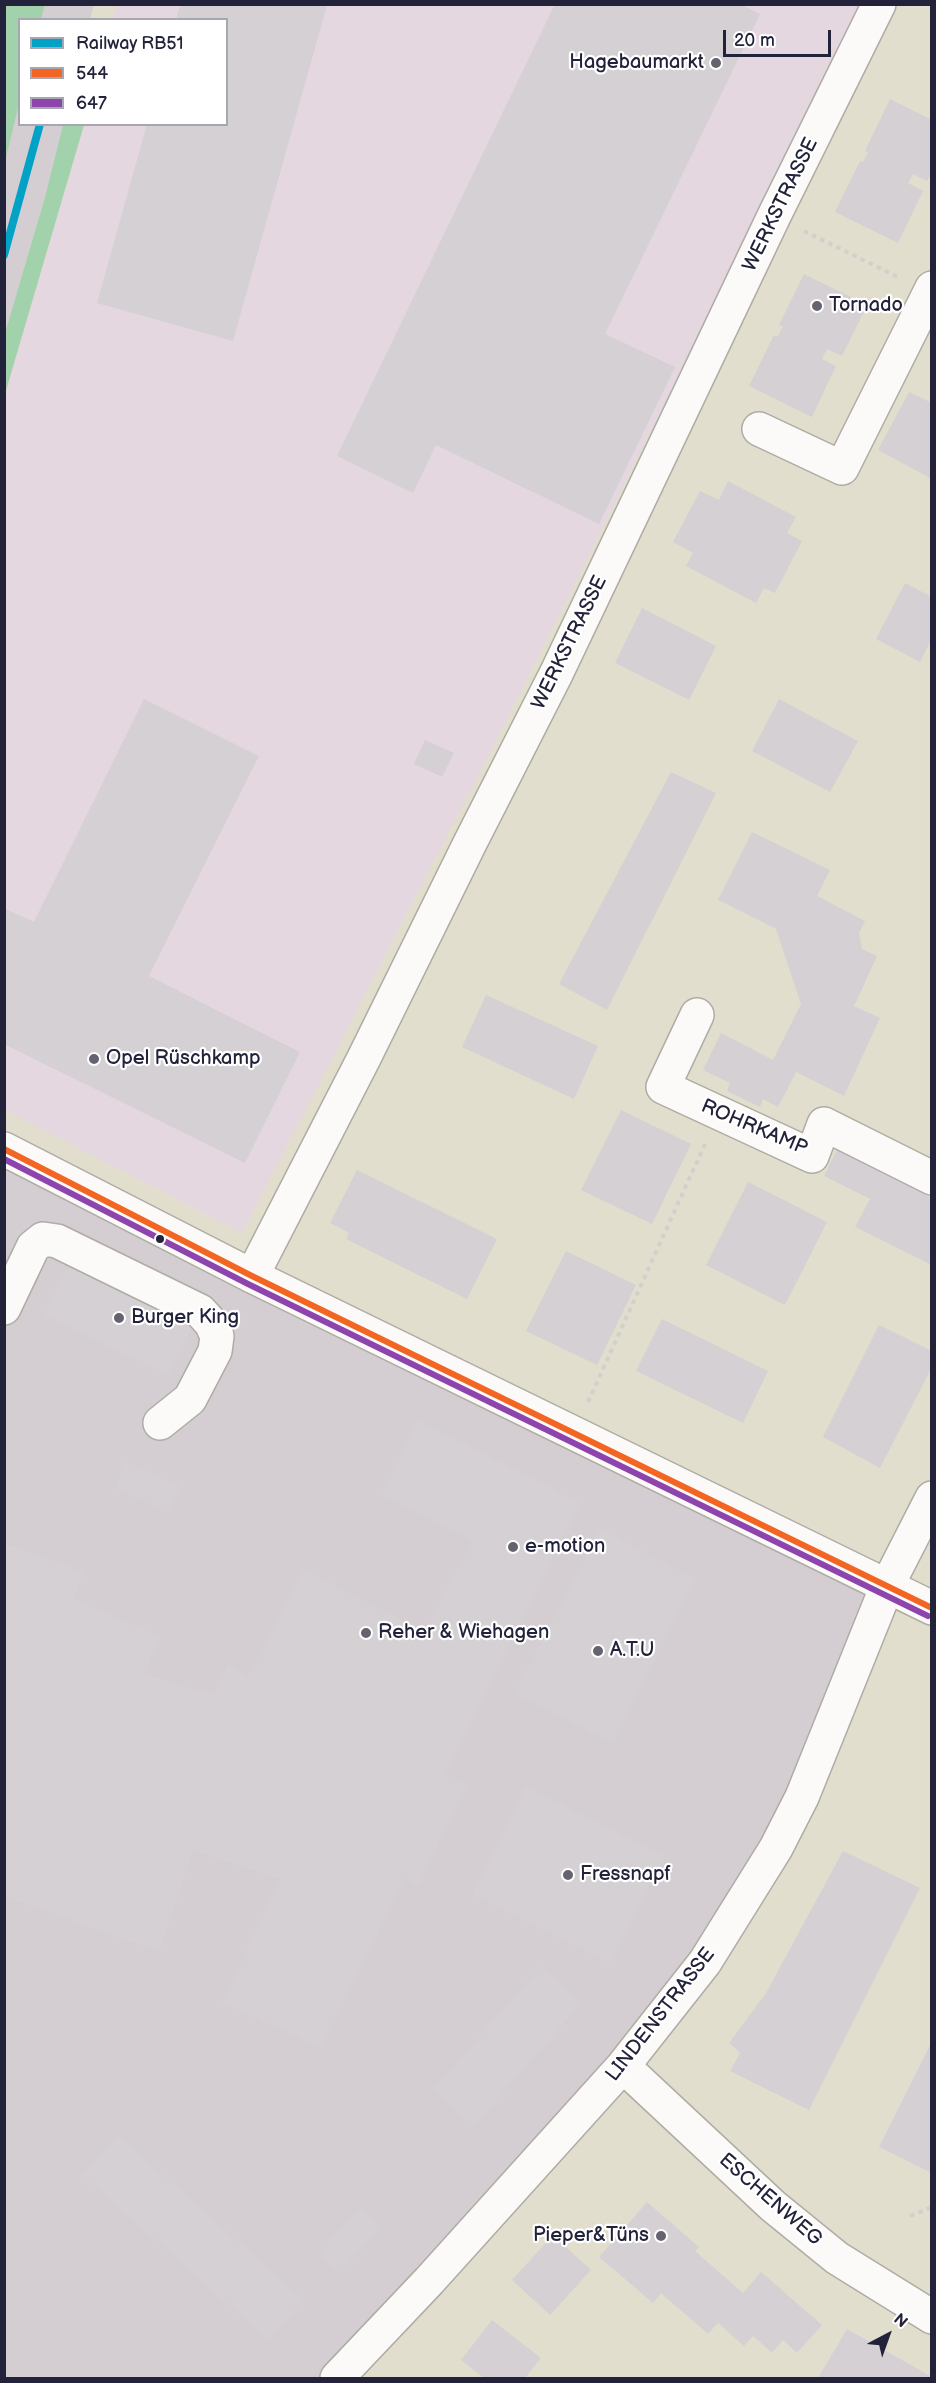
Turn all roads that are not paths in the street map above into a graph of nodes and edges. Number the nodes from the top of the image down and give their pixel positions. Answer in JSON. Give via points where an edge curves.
{"nodes":[{"id":1,"x":879,"y":4,"type":"edge"},
{"id":2,"x":930,"y":290,"type":"edge"},
{"id":3,"x":759,"y":429,"type":"dead end"},
{"id":4,"x":697,"y":1015,"type":"dead end"},
{"id":5,"x":4,"y":1149,"type":"edge"},
{"id":6,"x":932,"y":1178,"type":"edge"},
{"id":7,"x":252,"y":1276,"type":"junction"},
{"id":8,"x":4,"y":1308,"type":"edge"},
{"id":9,"x":160,"y":1423,"type":"dead end"},
{"id":10,"x":932,"y":1498,"type":"edge"},
{"id":11,"x":887,"y":1586,"type":"junction"},
{"id":12,"x":932,"y":1608,"type":"edge"},
{"id":13,"x":623,"y":2066,"type":"junction"},
{"id":14,"x":932,"y":2316,"type":"edge"},
{"id":15,"x":337,"y":2379,"type":"edge"}],
"edges":[{"from":1,"to":7,"type":"street","name":"WERKSTRASSE","via":[[556,674]]},
{"from":2,"to":3,"type":"street","via":[[842,468]]},
{"from":4,"to":6,"type":"street","name":"ROHRKAMP","via":[[663,1087],[812,1156],[824,1124]]},
{"from":5,"to":7,"type":"street"},
{"from":7,"to":11,"type":"street"},
{"from":8,"to":9,"type":"street","via":[[33,1247],[43,1239],[57,1241],[200,1311],[212,1323],[217,1336],[215,1351],[190,1399]]},
{"from":10,"to":11,"type":"street"},
{"from":11,"to":12,"type":"street"},
{"from":11,"to":13,"type":"street","name":"LINDENSTRASSE","via":[[802,1797],[776,1848],[705,1962]]},
{"from":13,"to":14,"type":"street","name":"ESCHENWEG","via":[[773,2206],[837,2258]]},
{"from":13,"to":15,"type":"street","name":"LINDENSTRASSE"}]}
